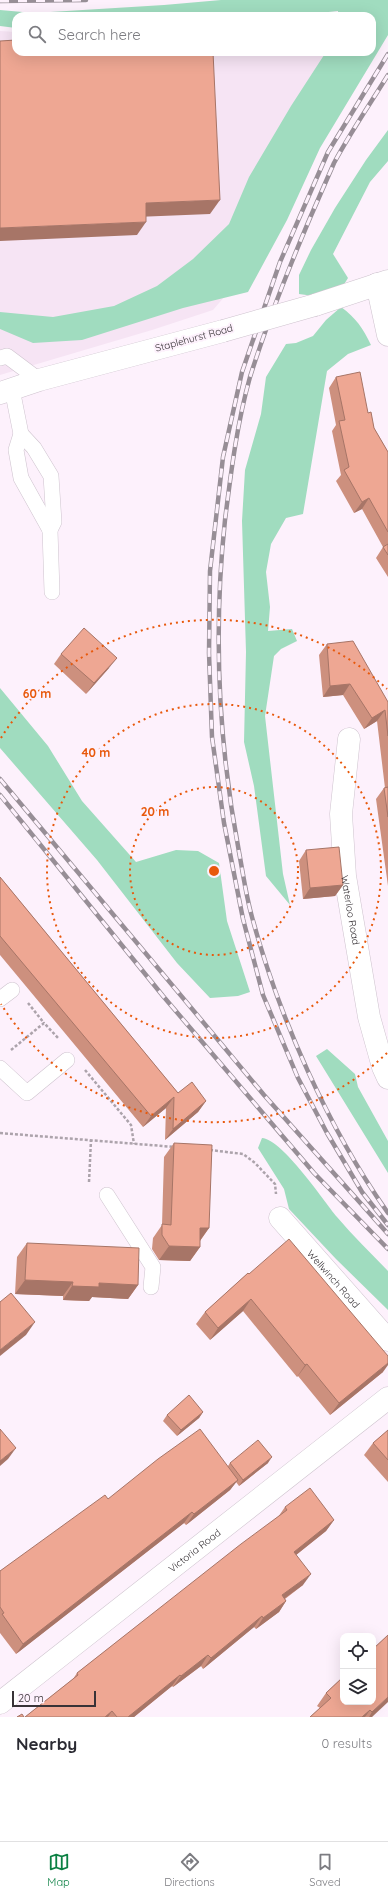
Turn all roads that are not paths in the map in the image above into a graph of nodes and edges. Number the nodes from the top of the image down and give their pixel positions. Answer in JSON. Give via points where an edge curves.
{"nodes":[{"id":1,"x":383,"y":283,"type":"edge"},
{"id":2,"x":388,"y":335,"type":"edge"},
{"id":3,"x":0,"y":358,"type":"edge"},
{"id":4,"x":38,"y":380,"type":"junction"},
{"id":5,"x":6,"y":391,"type":"edge"},
{"id":6,"x":21,"y":434,"type":"junction"},
{"id":7,"x":50,"y":530,"type":"junction"},
{"id":8,"x":52,"y":592,"type":"dead end"},
{"id":9,"x":349,"y":739,"type":"dead end"},
{"id":10,"x":12,"y":990,"type":"dead end"},
{"id":11,"x":0,"y":999,"type":"edge"},
{"id":12,"x":67,"y":1060,"type":"dead end"},
{"id":13,"x":0,"y":1068,"type":"edge"},
{"id":14,"x":388,"y":1078,"type":"edge"},
{"id":15,"x":107,"y":1195,"type":"dead end"},
{"id":16,"x":280,"y":1218,"type":"road end"},
{"id":17,"x":151,"y":1287,"type":"dead end"},
{"id":18,"x":388,"y":1340,"type":"edge"},
{"id":19,"x":388,"y":1398,"type":"edge"},
{"id":20,"x":0,"y":1703,"type":"edge"}],
"edges":[{"from":1,"to":2,"type":"street"},
{"from":1,"to":4,"type":"street","name":"Staplehurst Road","bridge":true,"via":[[223,331]]},
{"from":3,"to":4,"type":"lane","via":[[7,356]]},
{"from":4,"to":5,"type":"street","name":"Staplehurst Road"},
{"from":5,"to":6,"type":"lane"},
{"from":6,"to":7,"type":"lane","via":[[16,450],[21,478]]},
{"from":6,"to":7,"type":"lane","via":[[34,448],[51,476],[54,522]]},
{"from":7,"to":8,"type":"lane"},
{"from":9,"to":14,"type":"street","name":"Waterloo Road","via":[[341,814],[345,876],[369,1016]]},
{"from":10,"to":11,"type":"lane"},
{"from":12,"to":13,"type":"lane","via":[[28,1093]]},
{"from":15,"to":17,"type":"lane","via":[[153,1267]]},
{"from":16,"to":18,"type":"street","name":"Wellwinch Road"},
{"from":19,"to":20,"type":"street","name":"Victoria Road"}]}
